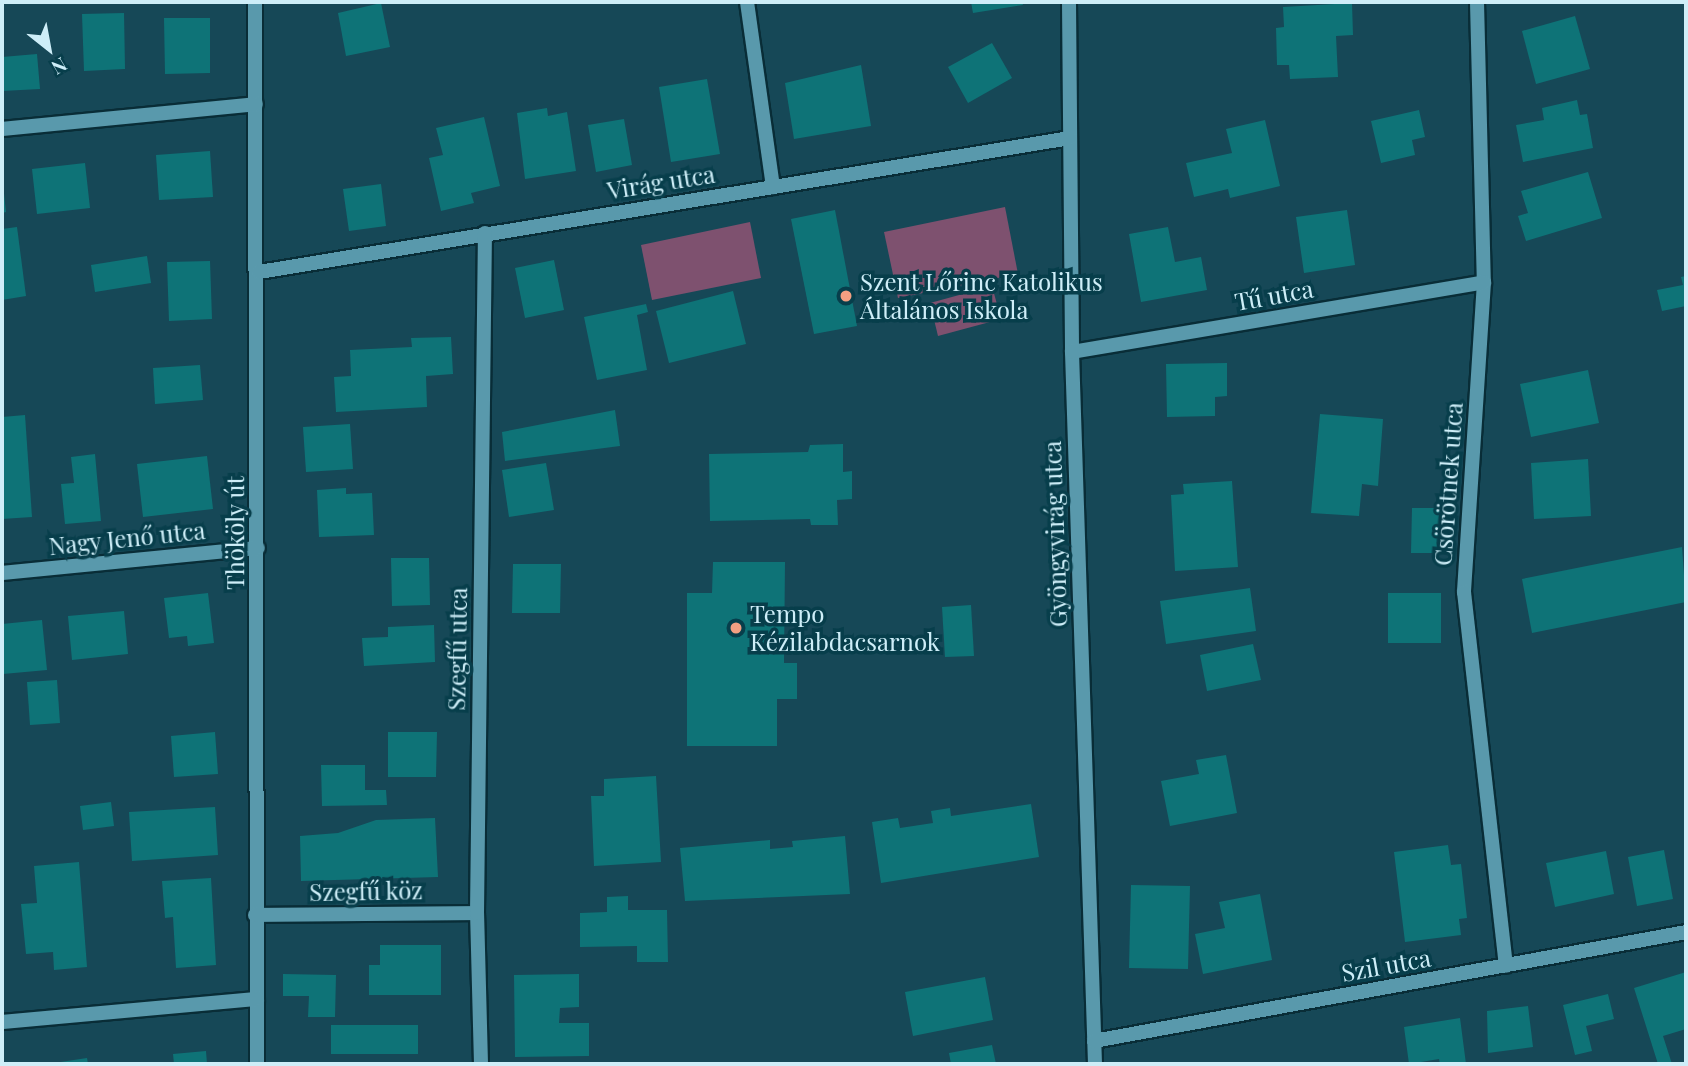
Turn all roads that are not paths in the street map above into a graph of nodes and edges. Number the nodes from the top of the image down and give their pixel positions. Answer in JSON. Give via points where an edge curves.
{"nodes":[{"id":1,"x":254,"y":2,"type":"edge"},
{"id":2,"x":747,"y":2,"type":"edge"},
{"id":3,"x":1069,"y":2,"type":"edge"},
{"id":4,"x":1477,"y":2,"type":"edge"},
{"id":5,"x":256,"y":104,"type":"junction"},
{"id":6,"x":2,"y":129,"type":"edge"},
{"id":7,"x":1070,"y":138,"type":"junction"},
{"id":8,"x":773,"y":187,"type":"junction"},
{"id":9,"x":485,"y":233,"type":"junction"},
{"id":10,"x":259,"y":272,"type":"junction"},
{"id":11,"x":1484,"y":282,"type":"junction"},
{"id":12,"x":1072,"y":352,"type":"junction"},
{"id":13,"x":257,"y":548,"type":"junction"},
{"id":14,"x":2,"y":573,"type":"edge"},
{"id":15,"x":477,"y":913,"type":"junction"},
{"id":16,"x":255,"y":915,"type":"junction"},
{"id":17,"x":1686,"y":932,"type":"edge"},
{"id":18,"x":1506,"y":966,"type":"junction"},
{"id":19,"x":257,"y":999,"type":"junction"},
{"id":20,"x":2,"y":1022,"type":"edge"},
{"id":21,"x":1094,"y":1041,"type":"junction"},
{"id":22,"x":257,"y":1064,"type":"edge"},
{"id":23,"x":481,"y":1064,"type":"edge"},
{"id":24,"x":1095,"y":1064,"type":"edge"}],
"edges":[{"from":1,"to":5,"type":"street","name":"Thököly út"},
{"from":2,"to":8,"type":"street"},
{"from":3,"to":7,"type":"street","name":"Gyöngyvirág utca"},
{"from":4,"to":11,"type":"street","name":"Csörötnek utca"},
{"from":5,"to":6,"type":"street"},
{"from":5,"to":10,"type":"street","name":"Thököly út"},
{"from":7,"to":8,"type":"street","name":"Virág utca"},
{"from":7,"to":12,"type":"street","name":"Gyöngyvirág utca"},
{"from":8,"to":9,"type":"street","name":"Virág utca"},
{"from":9,"to":10,"type":"street","name":"Virág utca"},
{"from":9,"to":15,"type":"street","name":"Szegfű utca"},
{"from":10,"to":13,"type":"street","name":"Thököly út"},
{"from":11,"to":12,"type":"street","name":"Tű utca"},
{"from":11,"to":18,"type":"street","name":"Csörötnek utca","via":[[1464,592]]},
{"from":12,"to":21,"type":"street","name":"Gyöngyvirág utca"},
{"from":13,"to":14,"type":"street","name":"Nagy Jenő utca"},
{"from":13,"to":16,"type":"street","name":"Thököly út"},
{"from":15,"to":16,"type":"street","name":"Szegfű köz"},
{"from":15,"to":23,"type":"street","name":"Szegfű utca"},
{"from":16,"to":19,"type":"street","name":"Thököly út"},
{"from":17,"to":18,"type":"street","name":"Szil utca"},
{"from":18,"to":21,"type":"street","name":"Szil utca"},
{"from":19,"to":20,"type":"street"},
{"from":19,"to":22,"type":"street","name":"Thököly út"},
{"from":21,"to":24,"type":"street","name":"Gyöngyvirág utca"}]}
